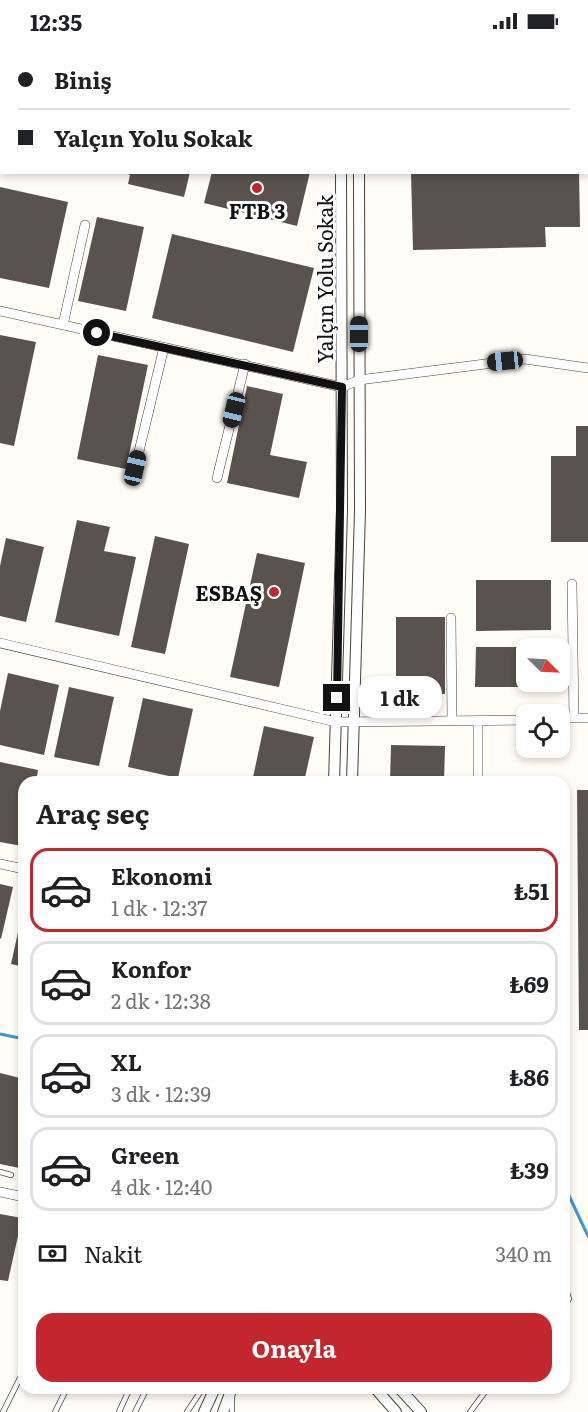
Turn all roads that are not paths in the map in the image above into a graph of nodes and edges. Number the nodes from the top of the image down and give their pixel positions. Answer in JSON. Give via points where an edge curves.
{"nodes":[{"id":1,"x":341,"y":174,"type":"edge"},
{"id":2,"x":360,"y":174,"type":"edge"},
{"id":3,"x":85,"y":225,"type":"dead end"},
{"id":4,"x":0,"y":310,"type":"edge"},
{"id":5,"x":63,"y":325,"type":"junction"},
{"id":6,"x":164,"y":347,"type":"junction"},
{"id":7,"x":245,"y":364,"type":"junction"},
{"id":8,"x":588,"y":368,"type":"edge"},
{"id":9,"x":359,"y":380,"type":"junction"},
{"id":10,"x":342,"y":387,"type":"junction"},
{"id":11,"x":135,"y":468,"type":"dead end"},
{"id":12,"x":217,"y":478,"type":"dead end"},
{"id":13,"x":572,"y":584,"type":"dead end"},
{"id":14,"x":451,"y":618,"type":"dead end"},
{"id":15,"x":0,"y":643,"type":"edge"},
{"id":16,"x":570,"y":718,"type":"edge"},
{"id":17,"x":574,"y":718,"type":"junction"},
{"id":18,"x":588,"y":718,"type":"edge"},
{"id":19,"x":516,"y":720,"type":"edge"},
{"id":20,"x":354,"y":721,"type":"junction"},
{"id":21,"x":452,"y":721,"type":"junction"},
{"id":22,"x":478,"y":721,"type":"junction"},
{"id":23,"x":336,"y":722,"type":"junction"},
{"id":24,"x":334,"y":776,"type":"edge"},
{"id":25,"x":352,"y":776,"type":"edge"},
{"id":26,"x":478,"y":776,"type":"edge"},
{"id":27,"x":0,"y":864,"type":"edge"},
{"id":28,"x":18,"y":868,"type":"edge"},
{"id":29,"x":0,"y":1172,"type":"edge"},
{"id":30,"x":11,"y":1175,"type":"dead end"},
{"id":31,"x":0,"y":1192,"type":"edge"},
{"id":32,"x":18,"y":1196,"type":"edge"},
{"id":33,"x":18,"y":1382,"type":"edge"},
{"id":34,"x":64,"y":1394,"type":"edge"},
{"id":35,"x":127,"y":1394,"type":"edge"},
{"id":36,"x":144,"y":1394,"type":"edge"},
{"id":37,"x":199,"y":1394,"type":"edge"},
{"id":38,"x":213,"y":1394,"type":"edge"},
{"id":39,"x":230,"y":1394,"type":"edge"},
{"id":40,"x":232,"y":1394,"type":"edge"},
{"id":41,"x":380,"y":1394,"type":"edge"},
{"id":42,"x":404,"y":1394,"type":"edge"},
{"id":43,"x":484,"y":1394,"type":"edge"},
{"id":44,"x":3,"y":1412,"type":"edge"},
{"id":45,"x":55,"y":1412,"type":"edge"},
{"id":46,"x":119,"y":1412,"type":"edge"},
{"id":47,"x":135,"y":1412,"type":"edge"},
{"id":48,"x":187,"y":1412,"type":"edge"},
{"id":49,"x":204,"y":1412,"type":"edge"},
{"id":50,"x":223,"y":1412,"type":"edge"},
{"id":51,"x":232,"y":1412,"type":"edge"},
{"id":52,"x":396,"y":1412,"type":"edge"},
{"id":53,"x":421,"y":1412,"type":"edge"},
{"id":54,"x":470,"y":1412,"type":"edge"}],
"edges":[{"from":1,"to":10,"type":"street","name":"Yalçın Yolu Sokak"},
{"from":2,"to":9,"type":"street","name":"Yalçın Yolu Sokak"},
{"from":3,"to":5,"type":"street"},
{"from":4,"to":5,"type":"street"},
{"from":5,"to":6,"type":"street"},
{"from":6,"to":7,"type":"street"},
{"from":6,"to":11,"type":"street"},
{"from":7,"to":10,"type":"street"},
{"from":7,"to":12,"type":"street"},
{"from":8,"to":9,"type":"street","via":[[525,359]]},
{"from":9,"to":10,"type":"street"},
{"from":9,"to":20,"type":"street","name":"Yalçın Yolu Sokak"},
{"from":10,"to":23,"type":"street","name":"Yalçın Yolu Sokak"},
{"from":13,"to":17,"type":"street"},
{"from":14,"to":21,"type":"street"},
{"from":15,"to":23,"type":"street"},
{"from":16,"to":17,"type":"street"},
{"from":17,"to":18,"type":"street"},
{"from":19,"to":22,"type":"street"},
{"from":20,"to":21,"type":"street"},
{"from":20,"to":23,"type":"street"},
{"from":20,"to":25,"type":"street","name":"Yalçın Yolu Sokak"},
{"from":21,"to":22,"type":"street"},
{"from":22,"to":26,"type":"street"},
{"from":23,"to":24,"type":"street","name":"Yalçın Yolu Sokak"},
{"from":27,"to":28,"type":"street"},
{"from":29,"to":30,"type":"lane"},
{"from":31,"to":32,"type":"street"},
{"from":33,"to":44,"type":"lane"},
{"from":34,"to":45,"type":"lane"},
{"from":35,"to":46,"type":"lane"},
{"from":36,"to":47,"type":"lane"},
{"from":37,"to":48,"type":"lane"},
{"from":38,"to":49,"type":"street"},
{"from":39,"to":50,"type":"street"},
{"from":40,"to":51,"type":"lane"},
{"from":41,"to":52,"type":"street"},
{"from":42,"to":53,"type":"street"},
{"from":43,"to":54,"type":"lane"}]}
